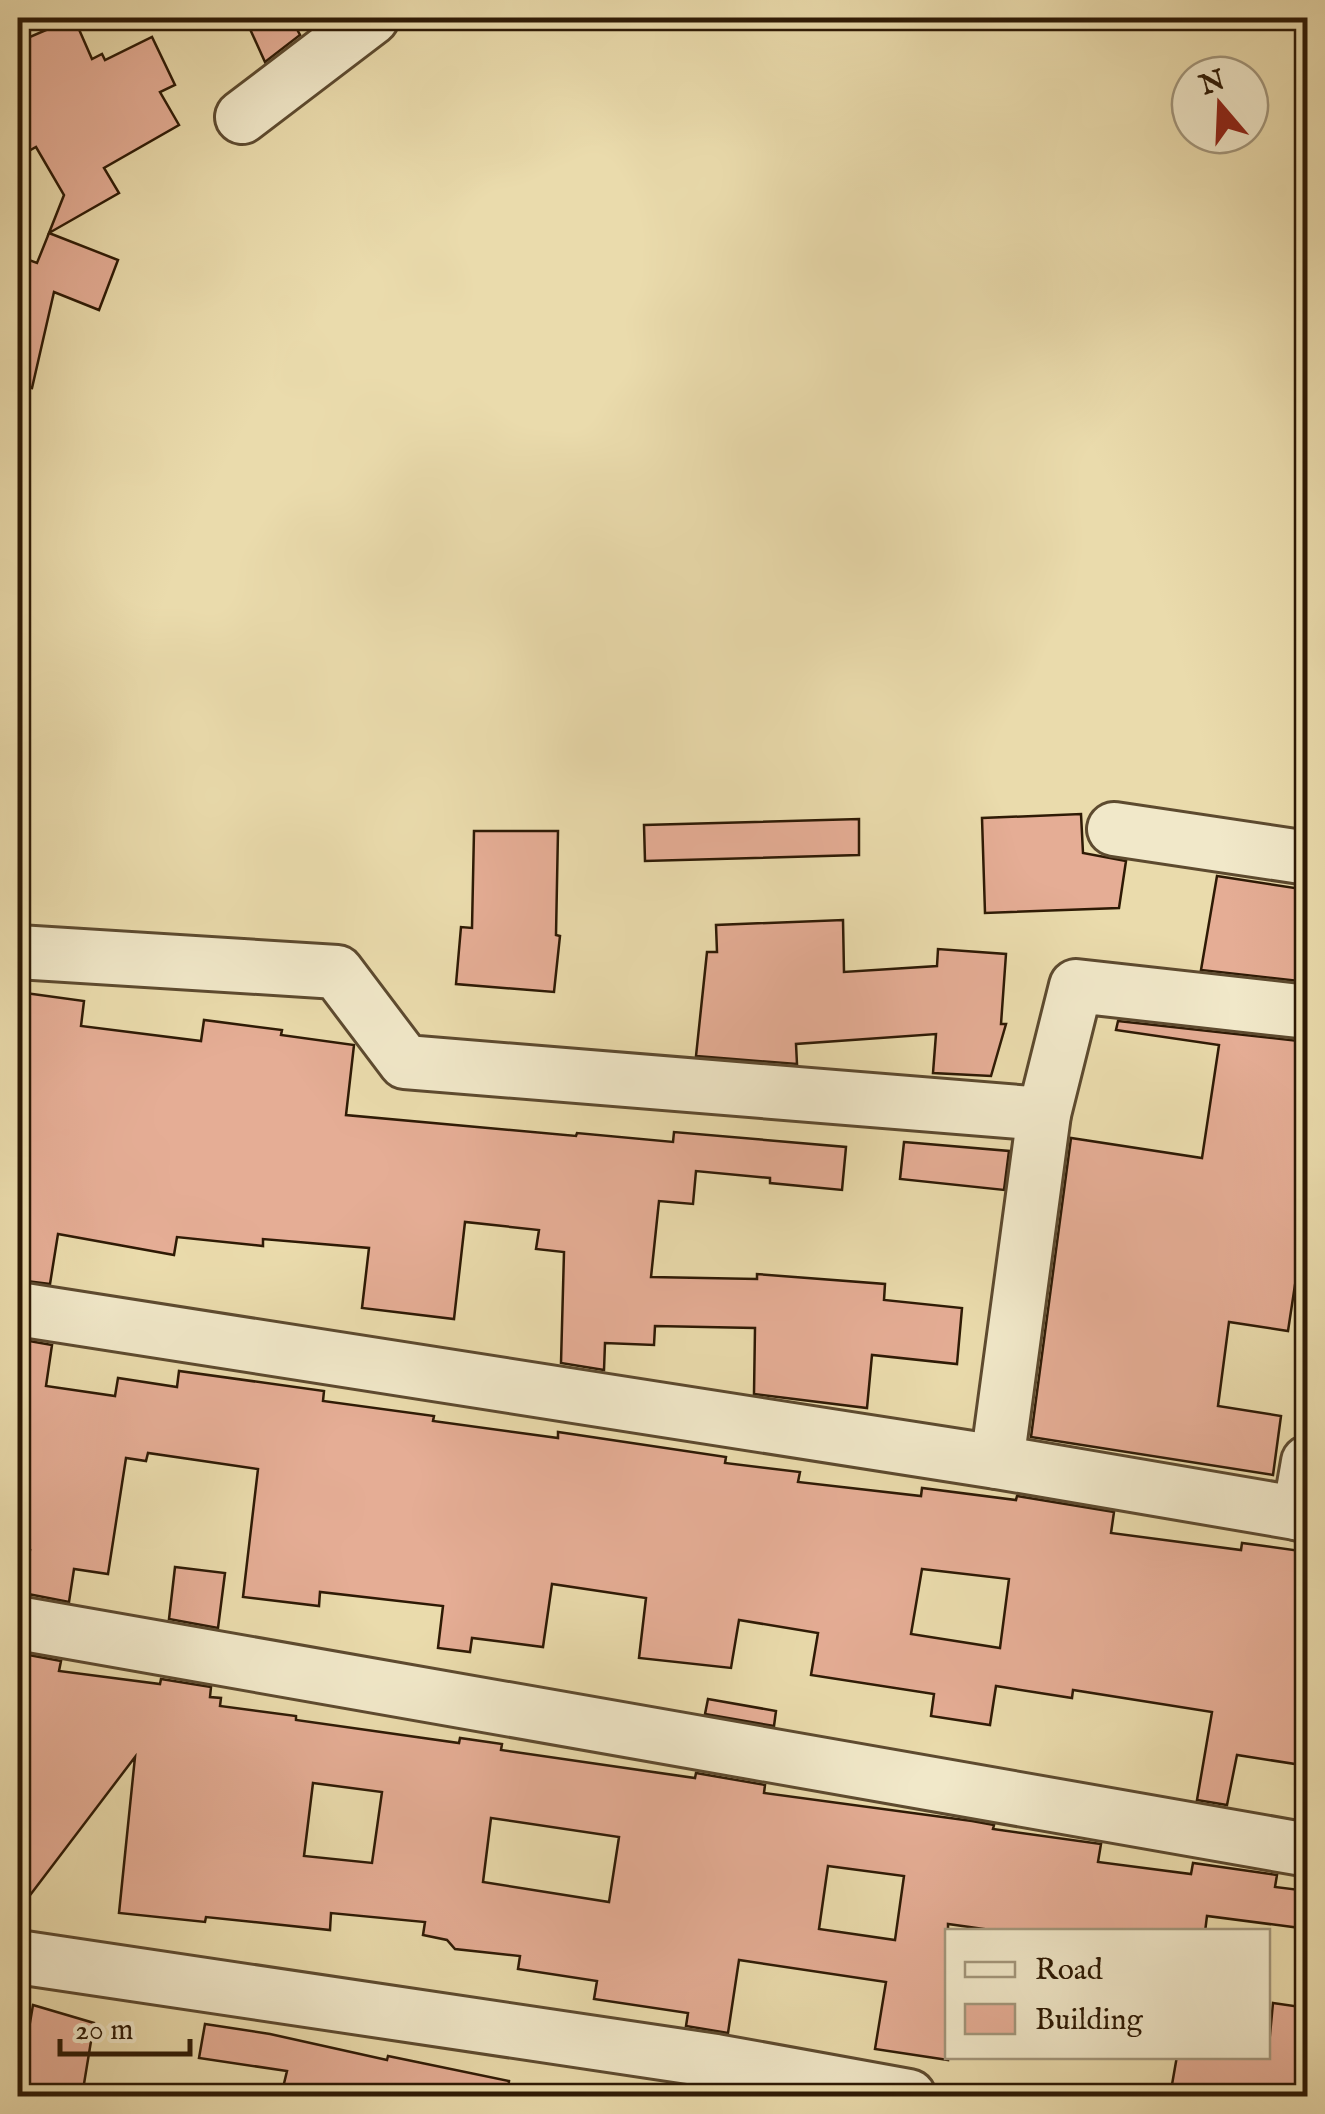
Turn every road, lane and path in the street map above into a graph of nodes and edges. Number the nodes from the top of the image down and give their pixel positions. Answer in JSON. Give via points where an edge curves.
{"nodes":[{"id":1,"x":372,"y":18,"type":"edge"},
{"id":2,"x":242,"y":117,"type":"dead end"},
{"id":3,"x":1114,"y":829,"type":"dead end"},
{"id":4,"x":1308,"y":858,"type":"edge"},
{"id":5,"x":18,"y":952,"type":"edge"},
{"id":6,"x":1308,"y":1012,"type":"edge"},
{"id":7,"x":1044,"y":1114,"type":"junction"},
{"id":8,"x":18,"y":1308,"type":"edge"},
{"id":9,"x":997,"y":1462,"type":"junction"},
{"id":10,"x":1308,"y":1462,"type":"edge"},
{"id":11,"x":1303,"y":1514,"type":"edge"},
{"id":12,"x":18,"y":1623,"type":"edge"},
{"id":13,"x":1308,"y":1850,"type":"edge"},
{"id":14,"x":18,"y":1958,"type":"edge"},
{"id":15,"x":909,"y":2096,"type":"edge"}],
"edges":[{"from":1,"to":2,"type":"street"},
{"from":3,"to":4,"type":"street"},
{"from":5,"to":7,"type":"street","via":[[337,972],[405,1062]]},
{"from":6,"to":7,"type":"street","via":[[1076,986]]},
{"from":7,"to":9,"type":"street"},
{"from":8,"to":9,"type":"street"},
{"from":9,"to":11,"type":"street"},
{"from":10,"to":11,"type":"street"},
{"from":12,"to":13,"type":"street"},
{"from":14,"to":15,"type":"street"}]}
